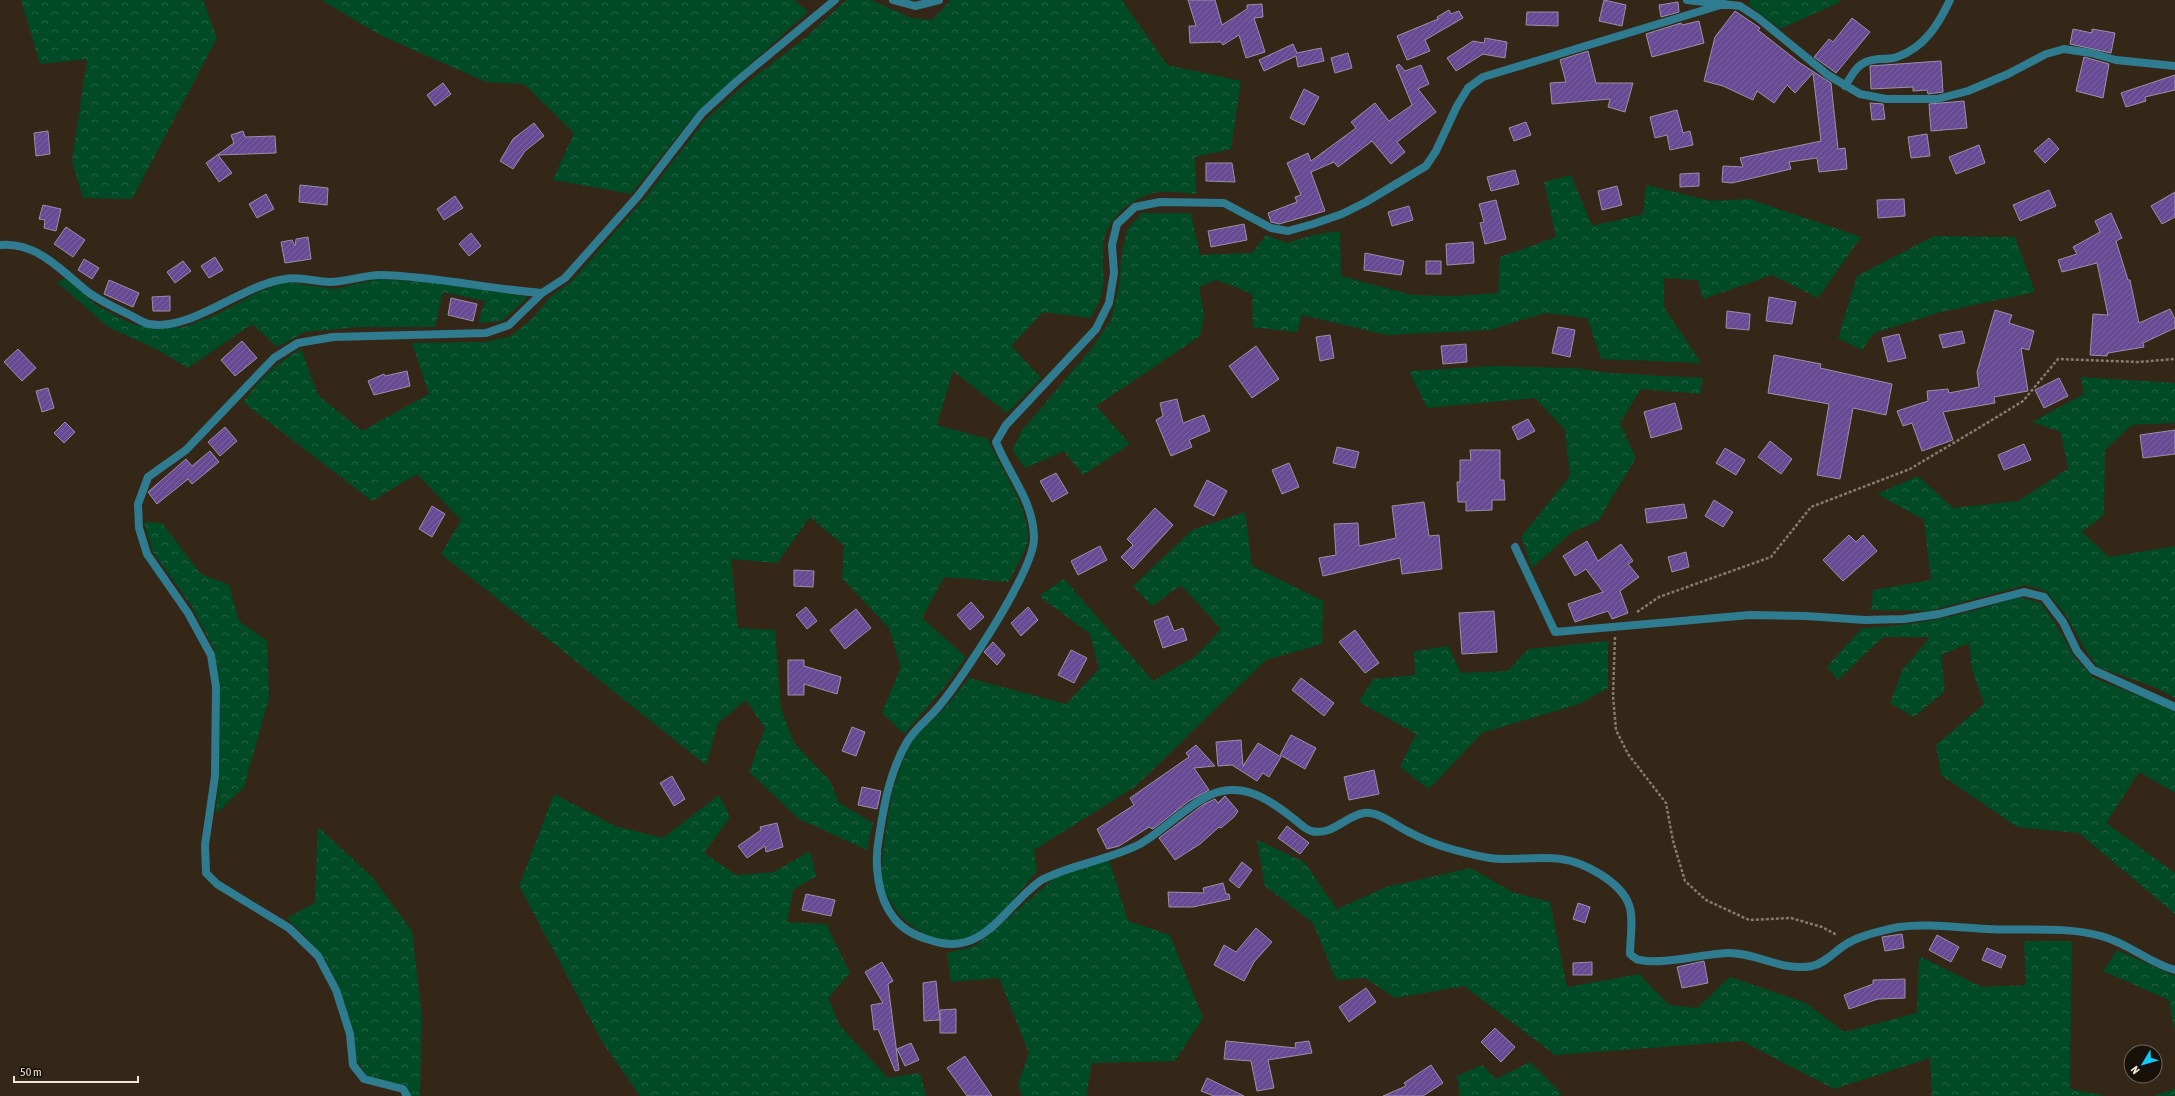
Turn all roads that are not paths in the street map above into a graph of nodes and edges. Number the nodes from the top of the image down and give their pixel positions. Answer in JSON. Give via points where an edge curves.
{"nodes":[{"id":1,"x":835,"y":0,"type":"edge"},
{"id":2,"x":893,"y":0,"type":"edge"},
{"id":3,"x":939,"y":0,"type":"edge"},
{"id":4,"x":1687,"y":0,"type":"edge"},
{"id":5,"x":1950,"y":0,"type":"edge"},
{"id":6,"x":1724,"y":4,"type":"junction"},
{"id":7,"x":2175,"y":66,"type":"edge"},
{"id":8,"x":1845,"y":86,"type":"junction"},
{"id":9,"x":0,"y":245,"type":"edge"},
{"id":10,"x":542,"y":293,"type":"junction"},
{"id":11,"x":1515,"y":547,"type":"dead end"},
{"id":12,"x":2175,"y":707,"type":"edge"},
{"id":13,"x":2175,"y":970,"type":"edge"},
{"id":14,"x":407,"y":1096,"type":"edge"}],
"edges":[{"from":1,"to":10,"type":"street","via":[[702,113],[638,196],[607,231],[565,278]]},
{"from":2,"to":3,"type":"street","via":[[915,6]]},
{"from":4,"to":6,"type":"street"},
{"from":5,"to":8,"type":"street","via":[[1940,21],[1927,39],[1896,57],[1870,60],[1858,66]]},
{"from":6,"to":8,"type":"street","via":[[1740,6],[1757,17]]},
{"from":6,"to":13,"type":"street","via":[[1483,77],[1468,88],[1426,166],[1366,202],[1313,224],[1288,231],[1271,228],[1224,203],[1160,202],[1135,207],[1117,224],[1112,245],[1114,273],[1109,303],[1096,329],[1006,425],[996,442],[1033,516],[1034,544],[1006,605],[959,682],[934,713],[908,739],[897,762],[886,795],[876,852],[880,892],[894,918],[912,934],[942,945],[970,943],[987,931],[1042,879],[1140,843],[1209,796],[1234,789],[1258,794],[1309,831],[1333,829],[1364,813],[1379,816],[1435,844],[1465,853],[1491,858],[1562,859],[1588,869],[1611,880],[1625,895],[1631,908],[1630,954],[1638,960],[1662,961],[1700,954],[1729,953],[1795,968],[1814,965],[1850,942],[1875,933],[1900,927],[1926,926],[2066,931],[2102,936]]},
{"from":7,"to":8,"type":"street","via":[[2116,60],[2064,49],[2046,54],[1968,91],[1937,99],[1886,99],[1860,94]]},
{"from":9,"to":10,"type":"street","via":[[10,244],[34,251],[62,268],[88,292],[148,324],[169,324],[197,316],[255,288],[286,278],[346,282],[379,275],[435,279]]},
{"from":10,"to":14,"type":"street","via":[[509,326],[486,333],[333,337],[298,343],[274,358],[186,450],[148,477],[138,504],[139,528],[147,554],[188,613],[211,655],[216,687],[215,776],[205,845],[206,873],[217,884],[289,928],[318,956],[336,990],[350,1034],[353,1065],[364,1080],[403,1089]]},
{"from":11,"to":12,"type":"street","via":[[1555,632],[1750,615],[1865,620],[1904,619],[1939,614],[2024,592],[2044,597],[2063,622],[2077,650],[2093,670]]}]}
